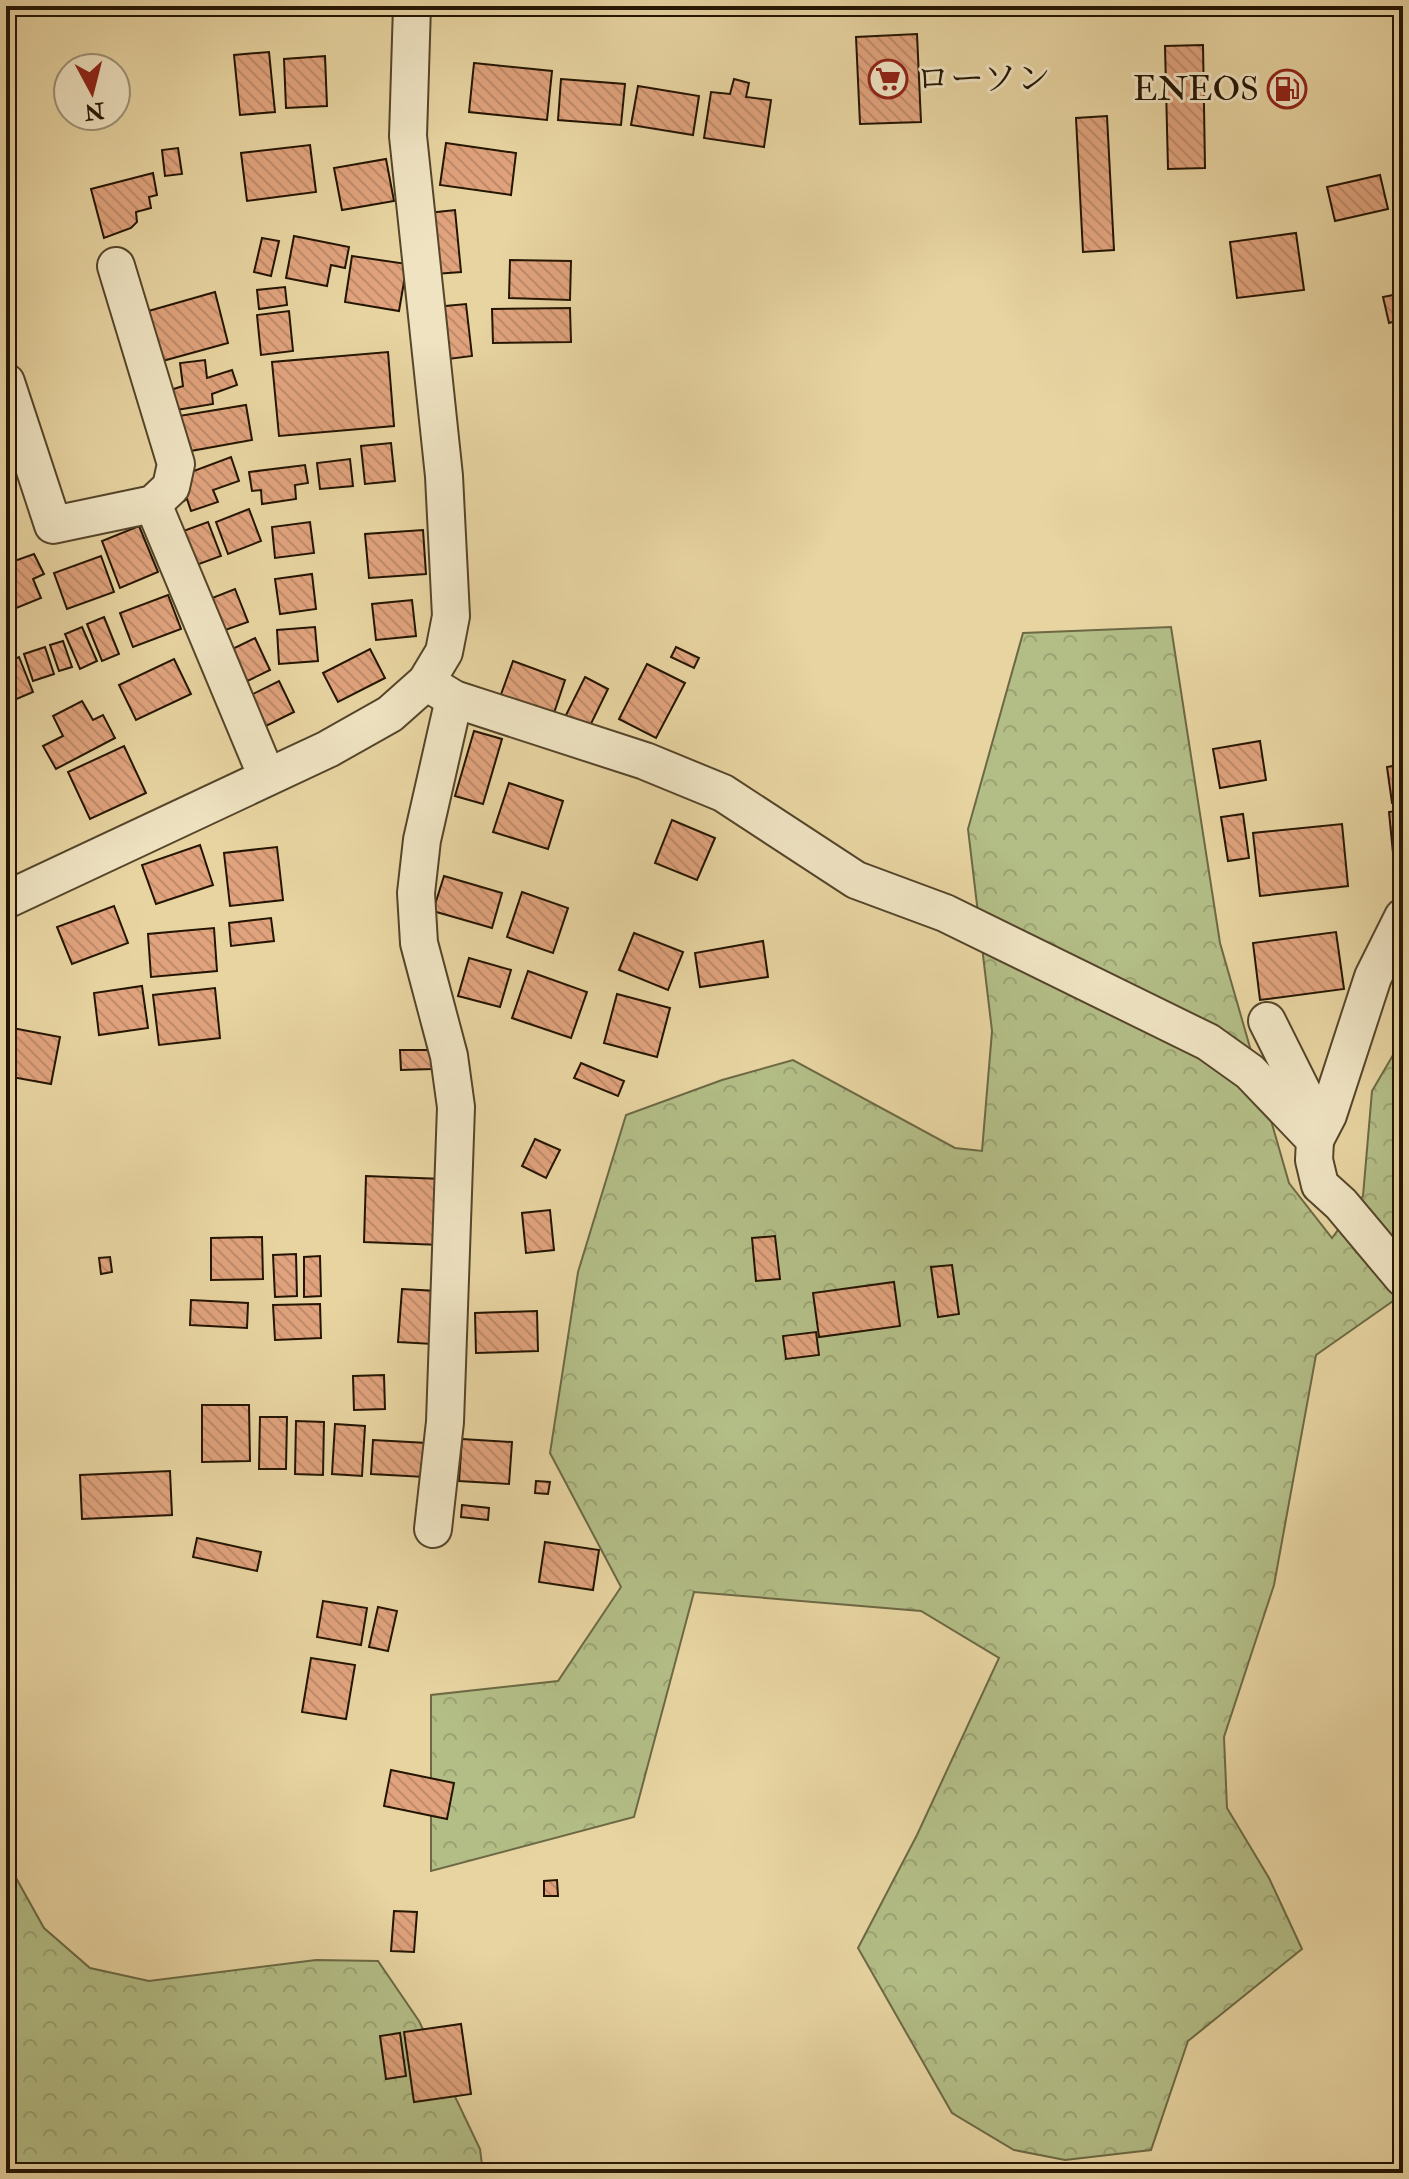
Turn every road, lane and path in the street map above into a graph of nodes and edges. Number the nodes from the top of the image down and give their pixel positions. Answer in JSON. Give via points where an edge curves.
{"nodes":[{"id":1,"x":412,"y":6,"type":"edge"},
{"id":2,"x":116,"y":266,"type":"dead end"},
{"id":3,"x":6,"y":382,"type":"edge"},
{"id":4,"x":153,"y":504,"type":"junction"},
{"id":5,"x":440,"y":690,"type":"junction"},
{"id":6,"x":267,"y":777,"type":"junction"},
{"id":7,"x":6,"y":900,"type":"edge"},
{"id":8,"x":1403,"y":917,"type":"edge"},
{"id":9,"x":1267,"y":1021,"type":"dead end"},
{"id":10,"x":1315,"y":1140,"type":"junction"},
{"id":11,"x":1403,"y":1278,"type":"edge"},
{"id":12,"x":433,"y":1529,"type":"dead end"}],
"edges":[{"from":1,"to":5,"type":"street","via":[[408,136],[444,476],[451,616]]},
{"from":2,"to":4,"type":"street","via":[[176,464],[171,487]]},
{"from":3,"to":4,"type":"street","via":[[53,525]]},
{"from":4,"to":6,"type":"street"},
{"from":5,"to":6,"type":"street"},
{"from":5,"to":10,"type":"street","via":[[723,793],[856,880],[945,913],[1208,1042],[1250,1072]]},
{"from":5,"to":12,"type":"street","via":[[416,893],[419,943],[449,1056],[456,1107],[445,1422]]},
{"from":6,"to":7,"type":"street"},
{"from":8,"to":10,"type":"street","via":[[1373,977]]},
{"from":9,"to":10,"type":"street","via":[[1310,1107]]},
{"from":10,"to":11,"type":"street","via":[[1320,1185]]}]}
